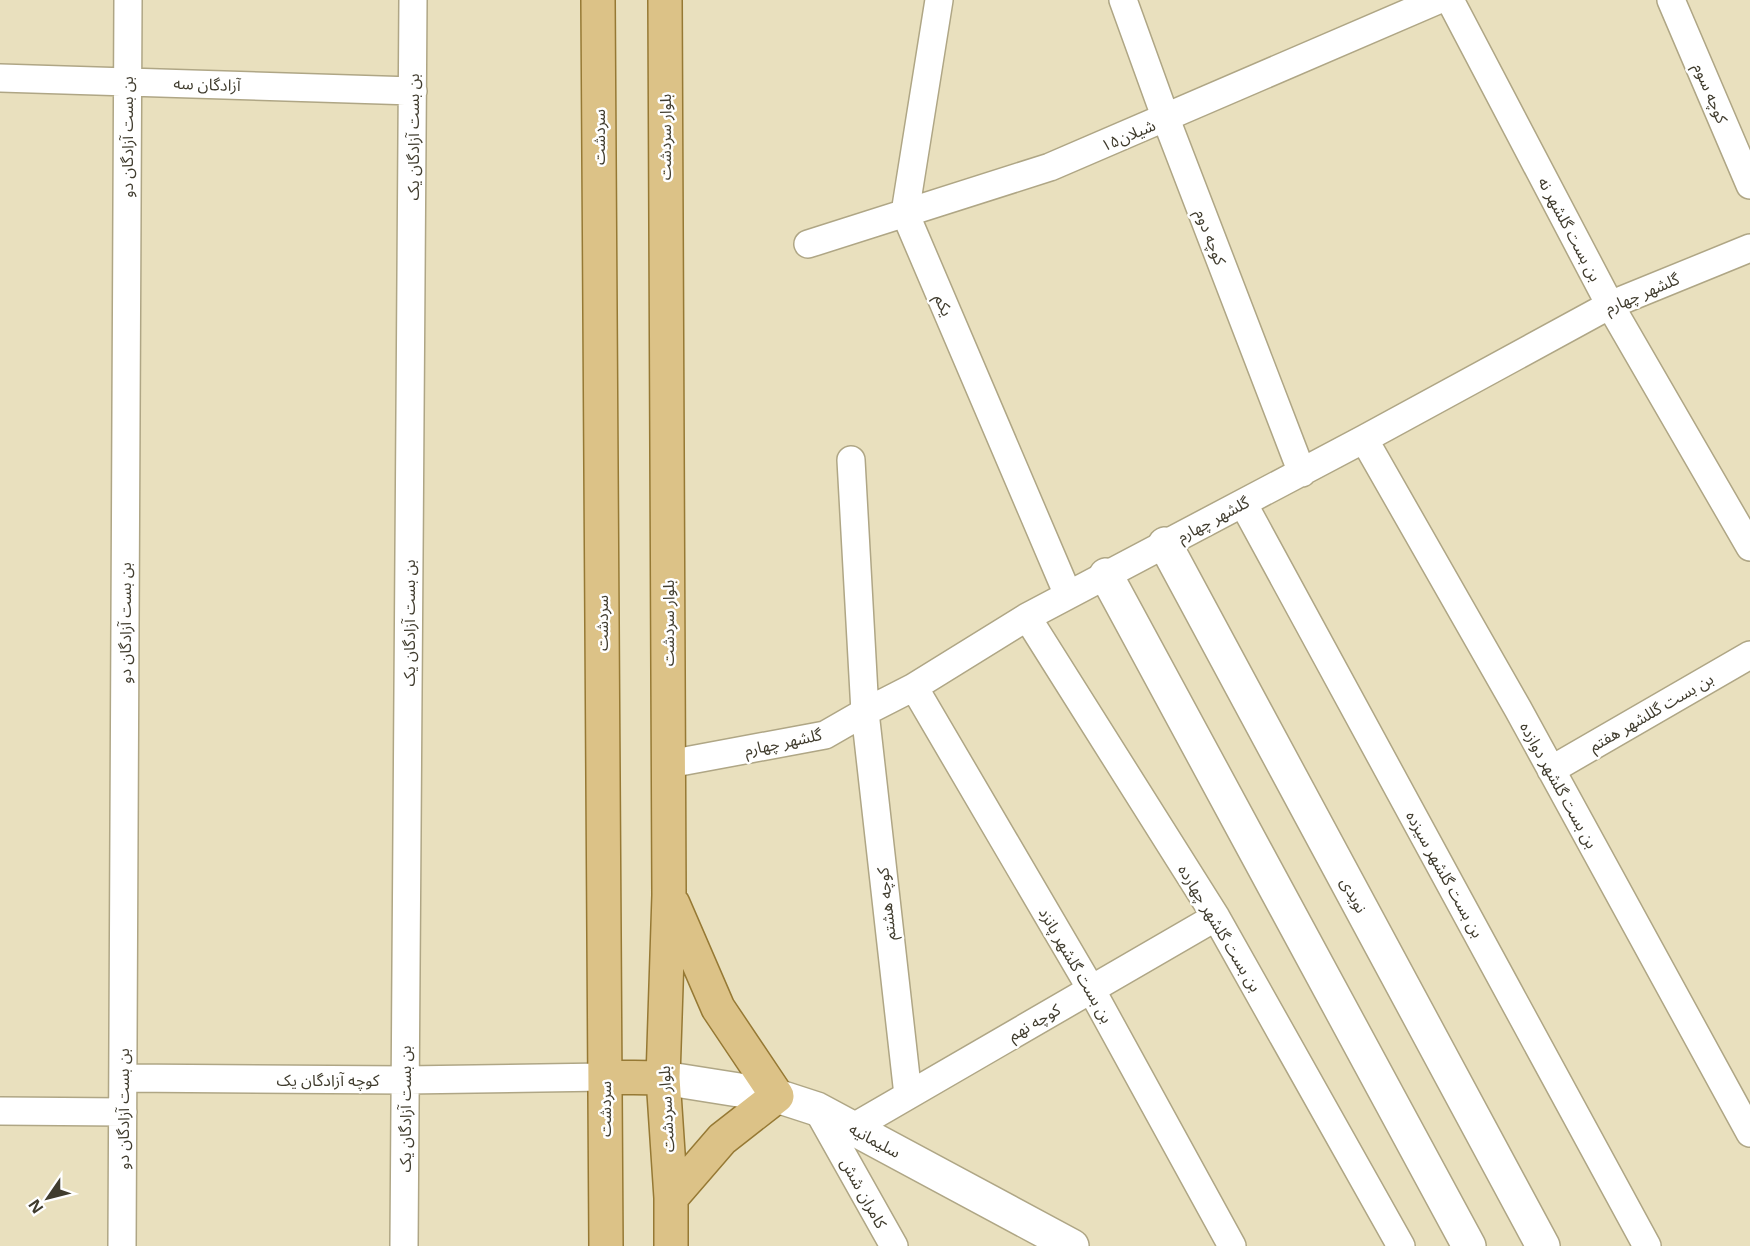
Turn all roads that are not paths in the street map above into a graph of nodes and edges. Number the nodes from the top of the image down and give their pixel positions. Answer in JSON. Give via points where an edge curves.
{"nodes":[{"id":1,"x":128,"y":0,"type":"edge"},
{"id":2,"x":413,"y":0,"type":"edge"},
{"id":3,"x":581,"y":0,"type":"edge"},
{"id":4,"x":598,"y":0,"type":"edge"},
{"id":5,"x":664,"y":0,"type":"edge"},
{"id":6,"x":939,"y":0,"type":"edge"},
{"id":7,"x":1124,"y":0,"type":"edge"},
{"id":8,"x":1438,"y":0,"type":"edge"},
{"id":9,"x":1450,"y":0,"type":"edge"},
{"id":10,"x":1671,"y":0,"type":"edge"},
{"id":11,"x":599,"y":44,"type":"junction"},
{"id":12,"x":0,"y":78,"type":"edge"},
{"id":13,"x":127,"y":82,"type":"junction"},
{"id":14,"x":413,"y":91,"type":"junction"},
{"id":15,"x":1166,"y":119,"type":"junction"},
{"id":16,"x":1750,"y":185,"type":"edge"},
{"id":17,"x":905,"y":213,"type":"junction"},
{"id":18,"x":808,"y":244,"type":"dead end"},
{"id":19,"x":1750,"y":248,"type":"edge"},
{"id":20,"x":1610,"y":305,"type":"junction"},
{"id":21,"x":1364,"y":439,"type":"junction"},
{"id":22,"x":851,"y":460,"type":"dead end"},
{"id":23,"x":1302,"y":472,"type":"junction"},
{"id":24,"x":1243,"y":503,"type":"junction"},
{"id":25,"x":1165,"y":544,"type":"junction"},
{"id":26,"x":1750,"y":548,"type":"edge"},
{"id":27,"x":1106,"y":575,"type":"junction"},
{"id":28,"x":1068,"y":595,"type":"junction"},
{"id":29,"x":1027,"y":617,"type":"junction"},
{"id":30,"x":1750,"y":655,"type":"edge"},
{"id":31,"x":914,"y":687,"type":"junction"},
{"id":32,"x":865,"y":712,"type":"junction"},
{"id":33,"x":669,"y":764,"type":"junction"},
{"id":34,"x":1551,"y":770,"type":"junction"},
{"id":35,"x":669,"y":895,"type":"junction"},
{"id":36,"x":1216,"y":917,"type":"junction"},
{"id":37,"x":1091,"y":989,"type":"junction"},
{"id":38,"x":605,"y":1077,"type":"junction"},
{"id":39,"x":123,"y":1078,"type":"junction"},
{"id":40,"x":663,"y":1078,"type":"junction"},
{"id":41,"x":406,"y":1080,"type":"junction"},
{"id":42,"x":908,"y":1095,"type":"junction"},
{"id":43,"x":777,"y":1096,"type":"junction"},
{"id":44,"x":817,"y":1109,"type":"junction"},
{"id":45,"x":0,"y":1111,"type":"edge"},
{"id":46,"x":123,"y":1112,"type":"junction"},
{"id":47,"x":852,"y":1128,"type":"junction"},
{"id":48,"x":1750,"y":1133,"type":"edge"},
{"id":49,"x":671,"y":1198,"type":"junction"},
{"id":50,"x":123,"y":1246,"type":"edge"},
{"id":51,"x":404,"y":1246,"type":"edge"},
{"id":52,"x":606,"y":1246,"type":"edge"},
{"id":53,"x":671,"y":1246,"type":"edge"},
{"id":54,"x":894,"y":1246,"type":"edge"},
{"id":55,"x":1072,"y":1246,"type":"edge"},
{"id":56,"x":1232,"y":1246,"type":"edge"},
{"id":57,"x":1401,"y":1246,"type":"edge"},
{"id":58,"x":1469,"y":1246,"type":"edge"},
{"id":59,"x":1543,"y":1246,"type":"edge"},
{"id":60,"x":1647,"y":1246,"type":"edge"}],
"edges":[{"from":1,"to":13,"type":"street","name":"بن بست آزادگان دو"},
{"from":2,"to":14,"type":"street","name":"بن بست آزادگان یک"},
{"from":3,"to":11,"type":"main road"},
{"from":4,"to":11,"type":"main road","name":"سردشت"},
{"from":5,"to":33,"type":"main road","name":"بلوار سردشت"},
{"from":6,"to":17,"type":"street"},
{"from":7,"to":15,"type":"street","name":"کوچه دوم"},
{"from":8,"to":15,"type":"street","name":"شیلان۱۵"},
{"from":9,"to":20,"type":"street","name":"بن بست گلشهر نه"},
{"from":10,"to":16,"type":"street","name":"کوچه سوم"},
{"from":11,"to":38,"type":"main road","name":"سردشت"},
{"from":12,"to":13,"type":"street","name":"آزادگان سه"},
{"from":13,"to":14,"type":"street","name":"آزادگان سه"},
{"from":13,"to":39,"type":"street","name":"بن بست آزادگان دو"},
{"from":14,"to":41,"type":"street","name":"بن بست آزادگان یک"},
{"from":15,"to":17,"type":"street","name":"شیلان۱۵","via":[[1050,167]]},
{"from":15,"to":23,"type":"street","name":"کوچه دوم"},
{"from":17,"to":18,"type":"street","name":"شیلان۱۵"},
{"from":17,"to":28,"type":"street","name":"یکم"},
{"from":19,"to":20,"type":"street","name":"گلشهر چهارم"},
{"from":20,"to":21,"type":"street","name":"گلشهر چهارم"},
{"from":20,"to":26,"type":"street","name":"بن بست گلشهر نه"},
{"from":21,"to":23,"type":"street","name":"گلشهر چهارم"},
{"from":21,"to":34,"type":"street","name":"بن بست گلشهر دوازده"},
{"from":22,"to":32,"type":"street","name":"کوچه هشتم"},
{"from":23,"to":24,"type":"street","name":"گلشهر چهارم"},
{"from":24,"to":25,"type":"street","name":"گلشهر چهارم"},
{"from":24,"to":60,"type":"street","name":"بن بست گلشهر سیزده"},
{"from":25,"to":27,"type":"street","name":"گلشهر چهارم"},
{"from":25,"to":59,"type":"street","name":"نویدی"},
{"from":27,"to":28,"type":"street","name":"گلشهر چهارم"},
{"from":27,"to":58,"type":"street"},
{"from":28,"to":29,"type":"street","name":"گلشهر چهارم"},
{"from":29,"to":31,"type":"street","name":"گلشهر چهارم"},
{"from":29,"to":36,"type":"street","name":"بن بست گلشهر چهارده"},
{"from":30,"to":34,"type":"street","name":"بن بست گللشهر هفتم"},
{"from":31,"to":32,"type":"street","name":"گلشهر چهارم"},
{"from":31,"to":37,"type":"street","name":"بن بست گلشهر پانزد"},
{"from":32,"to":33,"type":"street","name":"گلشهر چهارم","via":[[825,735]]},
{"from":32,"to":42,"type":"street","name":"کوچه هشتم"},
{"from":33,"to":35,"type":"main road","name":"بلوار سردشت"},
{"from":34,"to":48,"type":"street","name":"بن بست گلشهر دوازده"},
{"from":35,"to":40,"type":"main road","name":"بلوار سردشت"},
{"from":35,"to":43,"type":"main road","via":[[718,1008]]},
{"from":36,"to":37,"type":"street","name":"کوچه نهم"},
{"from":36,"to":57,"type":"street","name":"بن بست گلشهر چهارده"},
{"from":37,"to":42,"type":"street","name":"کوچه نهم"},
{"from":37,"to":56,"type":"street","name":"بن بست گلشهر پانزد"},
{"from":38,"to":40,"type":"main road"},
{"from":38,"to":41,"type":"street","name":"کوچه آزادگان یک"},
{"from":38,"to":52,"type":"main road","name":"سردشت"},
{"from":39,"to":41,"type":"street","name":"کوچه آزادگان یک"},
{"from":39,"to":46,"type":"street","name":"بن بست آزادگان دو"},
{"from":40,"to":43,"type":"street","name":"سلیمانیه"},
{"from":40,"to":49,"type":"main road","name":"بلوار سردشت"},
{"from":41,"to":51,"type":"street","name":"بن بست آزادگان یک"},
{"from":42,"to":47,"type":"street","name":"کوچه نهم"},
{"from":43,"to":44,"type":"street","name":"سلیمانیه"},
{"from":43,"to":49,"type":"main road","via":[[722,1139]]},
{"from":44,"to":47,"type":"street","name":"سلیمانیه"},
{"from":44,"to":54,"type":"street","name":"کامران شش"},
{"from":45,"to":46,"type":"street"},
{"from":46,"to":50,"type":"street","name":"بن بست آزادگان دو"},
{"from":47,"to":55,"type":"street","name":"سلیمانیه"},
{"from":49,"to":53,"type":"main road","name":"بلوار سردشت"}]}
